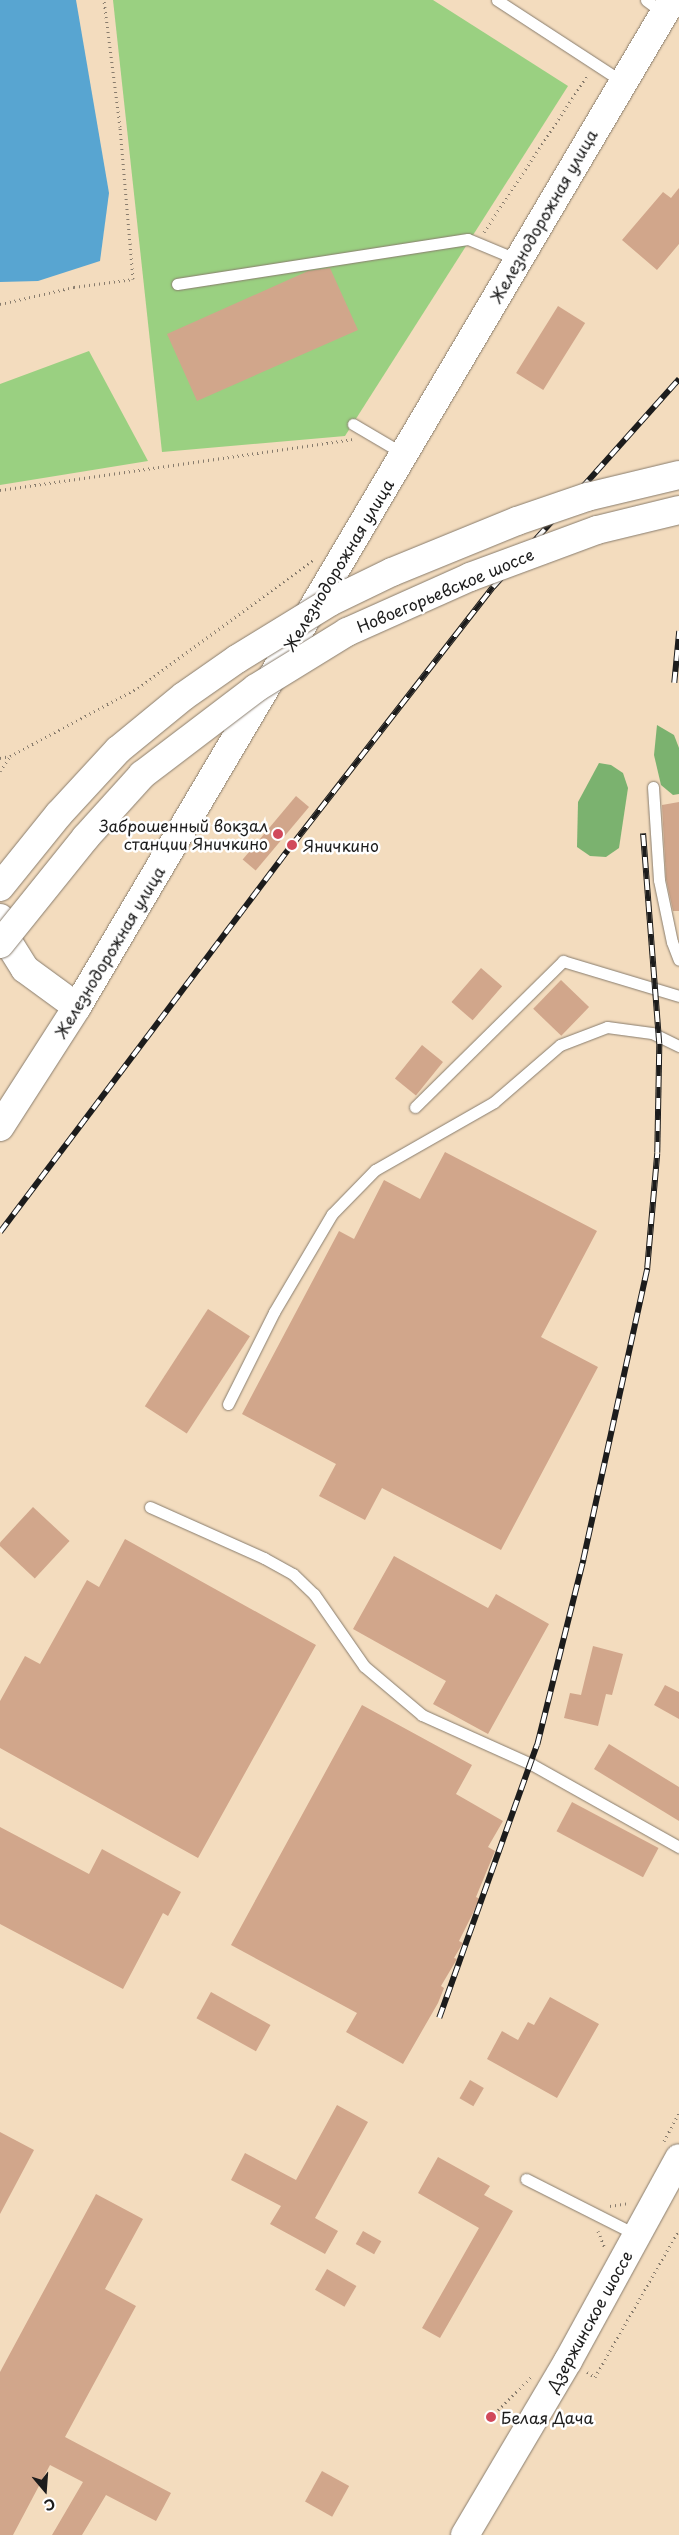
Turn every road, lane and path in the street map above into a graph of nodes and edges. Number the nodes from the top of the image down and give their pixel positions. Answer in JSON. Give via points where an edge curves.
{"nodes":[{"id":1,"x":104,"y":0,"type":"edge"},
{"id":2,"x":497,"y":0,"type":"edge"},
{"id":3,"x":660,"y":4,"type":"edge"},
{"id":4,"x":594,"y":64,"type":"junction"},
{"id":5,"x":623,"y":82,"type":"junction"},
{"id":6,"x":477,"y":243,"type":"junction"},
{"id":7,"x":516,"y":259,"type":"junction"},
{"id":8,"x":177,"y":284,"type":"dead end"},
{"id":9,"x":0,"y":304,"type":"edge"},
{"id":10,"x":353,"y":424,"type":"dead end"},
{"id":11,"x":374,"y":436,"type":"junction"},
{"id":12,"x":404,"y":454,"type":"junction"},
{"id":13,"x":679,"y":474,"type":"edge"},
{"id":14,"x":0,"y":490,"type":"edge"},
{"id":15,"x":679,"y":510,"type":"edge"},
{"id":16,"x":320,"y":555,"type":"dead end"},
{"id":17,"x":10,"y":756,"type":"junction"},
{"id":18,"x":0,"y":758,"type":"edge"},
{"id":19,"x":0,"y":771,"type":"edge"},
{"id":20,"x":653,"y":787,"type":"dead end"},
{"id":21,"x":0,"y":887,"type":"edge"},
{"id":22,"x":0,"y":918,"type":"edge"},
{"id":23,"x":0,"y":944,"type":"edge"},
{"id":24,"x":679,"y":960,"type":"edge"},
{"id":25,"x":679,"y":996,"type":"edge"},
{"id":26,"x":77,"y":1007,"type":"junction"},
{"id":27,"x":679,"y":1046,"type":"edge"},
{"id":28,"x":415,"y":1107,"type":"dead end"},
{"id":29,"x":0,"y":1128,"type":"edge"},
{"id":30,"x":228,"y":1404,"type":"dead end"},
{"id":31,"x":150,"y":1507,"type":"dead end"},
{"id":32,"x":679,"y":1847,"type":"edge"},
{"id":33,"x":679,"y":2158,"type":"edge"},
{"id":34,"x":526,"y":2179,"type":"dead end"},
{"id":35,"x":637,"y":2235,"type":"junction"},
{"id":36,"x":465,"y":2535,"type":"edge"}],
"edges":[{"from":1,"to":9,"type":"path","via":[[120,127],[133,279]]},
{"from":2,"to":4,"type":"lane"},
{"from":3,"to":5,"type":"main road","name":"Железнодорожная улица"},
{"from":4,"to":5,"type":"lane"},
{"from":4,"to":6,"type":"path","via":[[541,150]]},
{"from":5,"to":7,"type":"main road","name":"Железнодорожная улица"},
{"from":6,"to":7,"type":"lane"},
{"from":6,"to":8,"type":"lane","via":[[468,239]]},
{"from":7,"to":12,"type":"main road","name":"Железнодорожная улица"},
{"from":10,"to":11,"type":"lane"},
{"from":11,"to":12,"type":"lane"},
{"from":11,"to":14,"type":"path"},
{"from":12,"to":26,"type":"main road","name":"Железнодорожная улица"},
{"from":13,"to":21,"type":"main road","bridge":true,"via":[[587,497],[517,521],[392,572],[321,607],[191,690],[118,750],[59,814]]},
{"from":15,"to":23,"type":"main road","name":"Новоегорьевское шоссе","bridge":true,"via":[[597,530],[470,577],[346,632],[256,688],[142,775],[86,837]]},
{"from":16,"to":17,"type":"path","via":[[138,688]]},
{"from":17,"to":18,"type":"path"},
{"from":17,"to":19,"type":"path"},
{"from":20,"to":24,"type":"lane","via":[[658,880]]},
{"from":22,"to":26,"type":"main road","via":[[10,946],[25,969]]},
{"from":25,"to":28,"type":"lane","via":[[563,961]]},
{"from":26,"to":29,"type":"main road","name":"Железнодорожная улица"},
{"from":27,"to":30,"type":"lane","via":[[652,1033],[607,1027],[560,1045],[494,1102],[375,1170],[332,1214],[274,1312]]},
{"from":31,"to":32,"type":"lane","via":[[293,1574],[314,1594],[364,1666],[422,1715],[531,1764]]},
{"from":33,"to":35,"type":"main road","name":"Дзержинское шоссе"},
{"from":34,"to":35,"type":"lane"},
{"from":35,"to":36,"type":"main road","name":"Дзержинское шоссе","via":[[563,2370]]}]}
